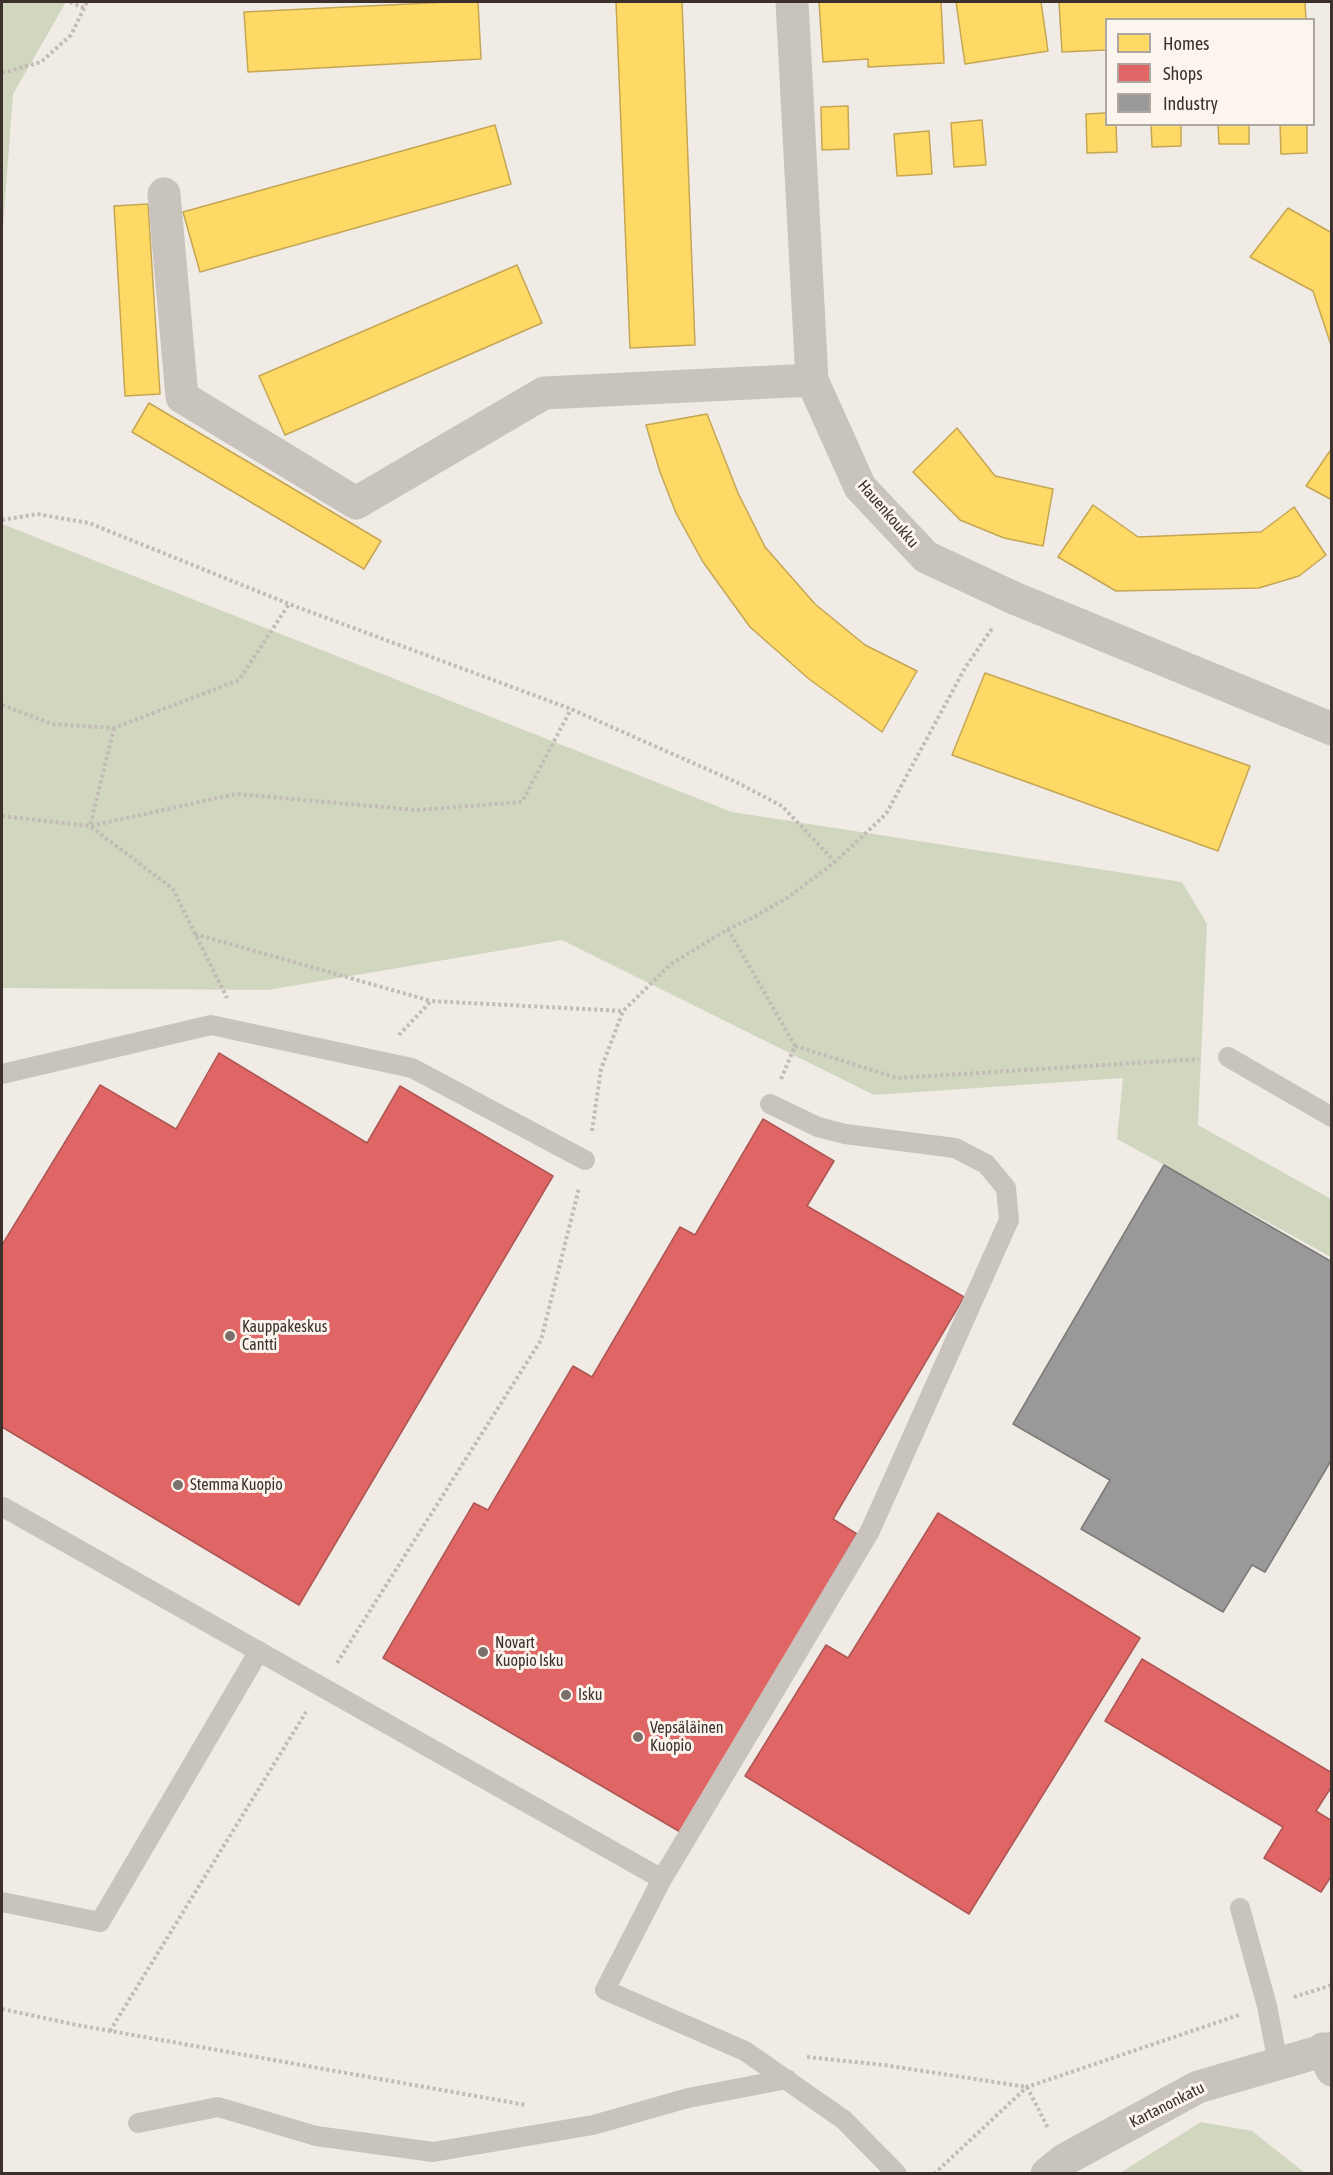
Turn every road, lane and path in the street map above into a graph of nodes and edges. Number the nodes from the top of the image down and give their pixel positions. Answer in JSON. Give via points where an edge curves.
{"nodes":[{"id":1,"x":70,"y":2,"type":"edge"},
{"id":2,"x":87,"y":2,"type":"edge"},
{"id":3,"x":792,"y":2,"type":"edge"},
{"id":4,"x":84,"y":8,"type":"junction"},
{"id":5,"x":1332,"y":71,"type":"edge"},
{"id":6,"x":2,"y":73,"type":"edge"},
{"id":7,"x":1332,"y":81,"type":"edge"},
{"id":8,"x":164,"y":194,"type":"dead end"},
{"id":9,"x":812,"y":380,"type":"junction"},
{"id":10,"x":2,"y":520,"type":"edge"},
{"id":11,"x":1014,"y":598,"type":"junction"},
{"id":12,"x":289,"y":604,"type":"junction"},
{"id":13,"x":2,"y":705,"type":"edge"},
{"id":14,"x":571,"y":709,"type":"junction"},
{"id":15,"x":114,"y":728,"type":"junction"},
{"id":16,"x":1332,"y":729,"type":"edge"},
{"id":17,"x":2,"y":816,"type":"edge"},
{"id":18,"x":90,"y":825,"type":"junction"},
{"id":19,"x":835,"y":862,"type":"junction"},
{"id":20,"x":728,"y":929,"type":"junction"},
{"id":21,"x":195,"y":934,"type":"junction"},
{"id":22,"x":228,"y":999,"type":"dead end"},
{"id":23,"x":431,"y":1001,"type":"junction"},
{"id":24,"x":623,"y":1011,"type":"junction"},
{"id":25,"x":795,"y":1046,"type":"junction"},
{"id":26,"x":1228,"y":1057,"type":"joint"},
{"id":27,"x":374,"y":1060,"type":"junction"},
{"id":28,"x":2,"y":1074,"type":"edge"},
{"id":29,"x":770,"y":1104,"type":"joint"},
{"id":30,"x":1332,"y":1117,"type":"edge"},
{"id":31,"x":585,"y":1160,"type":"junction"},
{"id":32,"x":2,"y":1509,"type":"edge"},
{"id":33,"x":259,"y":1652,"type":"junction"},
{"id":34,"x":322,"y":1688,"type":"junction"},
{"id":35,"x":662,"y":1880,"type":"junction"},
{"id":36,"x":2,"y":1902,"type":"edge"},
{"id":37,"x":1240,"y":1908,"type":"dead end"},
{"id":38,"x":1332,"y":1985,"type":"edge"},
{"id":39,"x":1267,"y":2006,"type":"junction"},
{"id":40,"x":2,"y":2009,"type":"edge"},
{"id":41,"x":110,"y":2031,"type":"junction"},
{"id":42,"x":803,"y":2056,"type":"dead end"},
{"id":43,"x":1329,"y":2056,"type":"edge"},
{"id":44,"x":1278,"y":2063,"type":"junction"},
{"id":45,"x":788,"y":2079,"type":"junction"},
{"id":46,"x":1027,"y":2087,"type":"junction"},
{"id":47,"x":534,"y":2106,"type":"dead end"},
{"id":48,"x":138,"y":2123,"type":"dead end"},
{"id":49,"x":1056,"y":2167,"type":"edge"},
{"id":50,"x":897,"y":2174,"type":"edge"},
{"id":51,"x":934,"y":2174,"type":"edge"}],
"edges":[{"from":1,"to":4,"type":"path"},
{"from":2,"to":4,"type":"path"},
{"from":3,"to":9,"type":"street","name":"Hauenkoukku"},
{"from":4,"to":6,"type":"path","via":[[71,35],[41,62]]},
{"from":5,"to":7,"type":"path"},
{"from":8,"to":9,"type":"street","via":[[182,397],[356,503],[544,393]]},
{"from":9,"to":11,"type":"street","name":"Hauenkoukku","via":[[861,487],[926,557]]},
{"from":10,"to":12,"type":"path","via":[[37,514],[89,523]]},
{"from":11,"to":16,"type":"street","name":"Hauenkoukku"},
{"from":11,"to":19,"type":"path","via":[[965,668],[886,814]]},
{"from":12,"to":14,"type":"path"},
{"from":12,"to":15,"type":"path","via":[[239,680]]},
{"from":13,"to":15,"type":"path","via":[[52,724]]},
{"from":14,"to":18,"type":"path","via":[[522,802],[417,810],[236,794]]},
{"from":14,"to":19,"type":"path","via":[[782,806]]},
{"from":15,"to":18,"type":"path"},
{"from":17,"to":18,"type":"path"},
{"from":18,"to":21,"type":"path","via":[[173,889]]},
{"from":19,"to":20,"type":"path","via":[[787,898]]},
{"from":20,"to":24,"type":"path","via":[[671,964]]},
{"from":20,"to":25,"type":"path"},
{"from":21,"to":22,"type":"path"},
{"from":21,"to":23,"type":"path"},
{"from":23,"to":24,"type":"path"},
{"from":23,"to":27,"type":"path"},
{"from":24,"to":31,"type":"path","via":[[601,1069]]},
{"from":25,"to":26,"type":"path","via":[[897,1078]]},
{"from":25,"to":29,"type":"path"},
{"from":26,"to":30,"type":"lane"},
{"from":27,"to":28,"type":"lane","via":[[212,1025]]},
{"from":27,"to":31,"type":"lane","via":[[412,1068]]},
{"from":29,"to":35,"type":"lane","via":[[818,1127],[844,1134],[955,1148],[986,1164],[1006,1188],[1009,1220],[870,1531]]},
{"from":31,"to":34,"type":"path","via":[[541,1340]]},
{"from":32,"to":33,"type":"lane"},
{"from":33,"to":34,"type":"lane"},
{"from":33,"to":36,"type":"lane","via":[[100,1922]]},
{"from":34,"to":35,"type":"lane"},
{"from":34,"to":41,"type":"path"},
{"from":35,"to":45,"type":"lane","via":[[605,1990],[745,2051]]},
{"from":37,"to":39,"type":"lane"},
{"from":38,"to":39,"type":"path"},
{"from":39,"to":44,"type":"lane"},
{"from":39,"to":46,"type":"path"},
{"from":40,"to":41,"type":"path"},
{"from":41,"to":47,"type":"path"},
{"from":42,"to":46,"type":"path"},
{"from":43,"to":44,"type":"street","name":"Kartanonkatu"},
{"from":44,"to":49,"type":"street","name":"Kartanonkatu","via":[[1198,2087]]},
{"from":45,"to":48,"type":"lane","via":[[688,2098],[593,2125],[433,2152],[316,2136],[218,2107]]},
{"from":45,"to":50,"type":"lane","via":[[844,2120]]},
{"from":46,"to":49,"type":"path"},
{"from":46,"to":51,"type":"path"}]}
